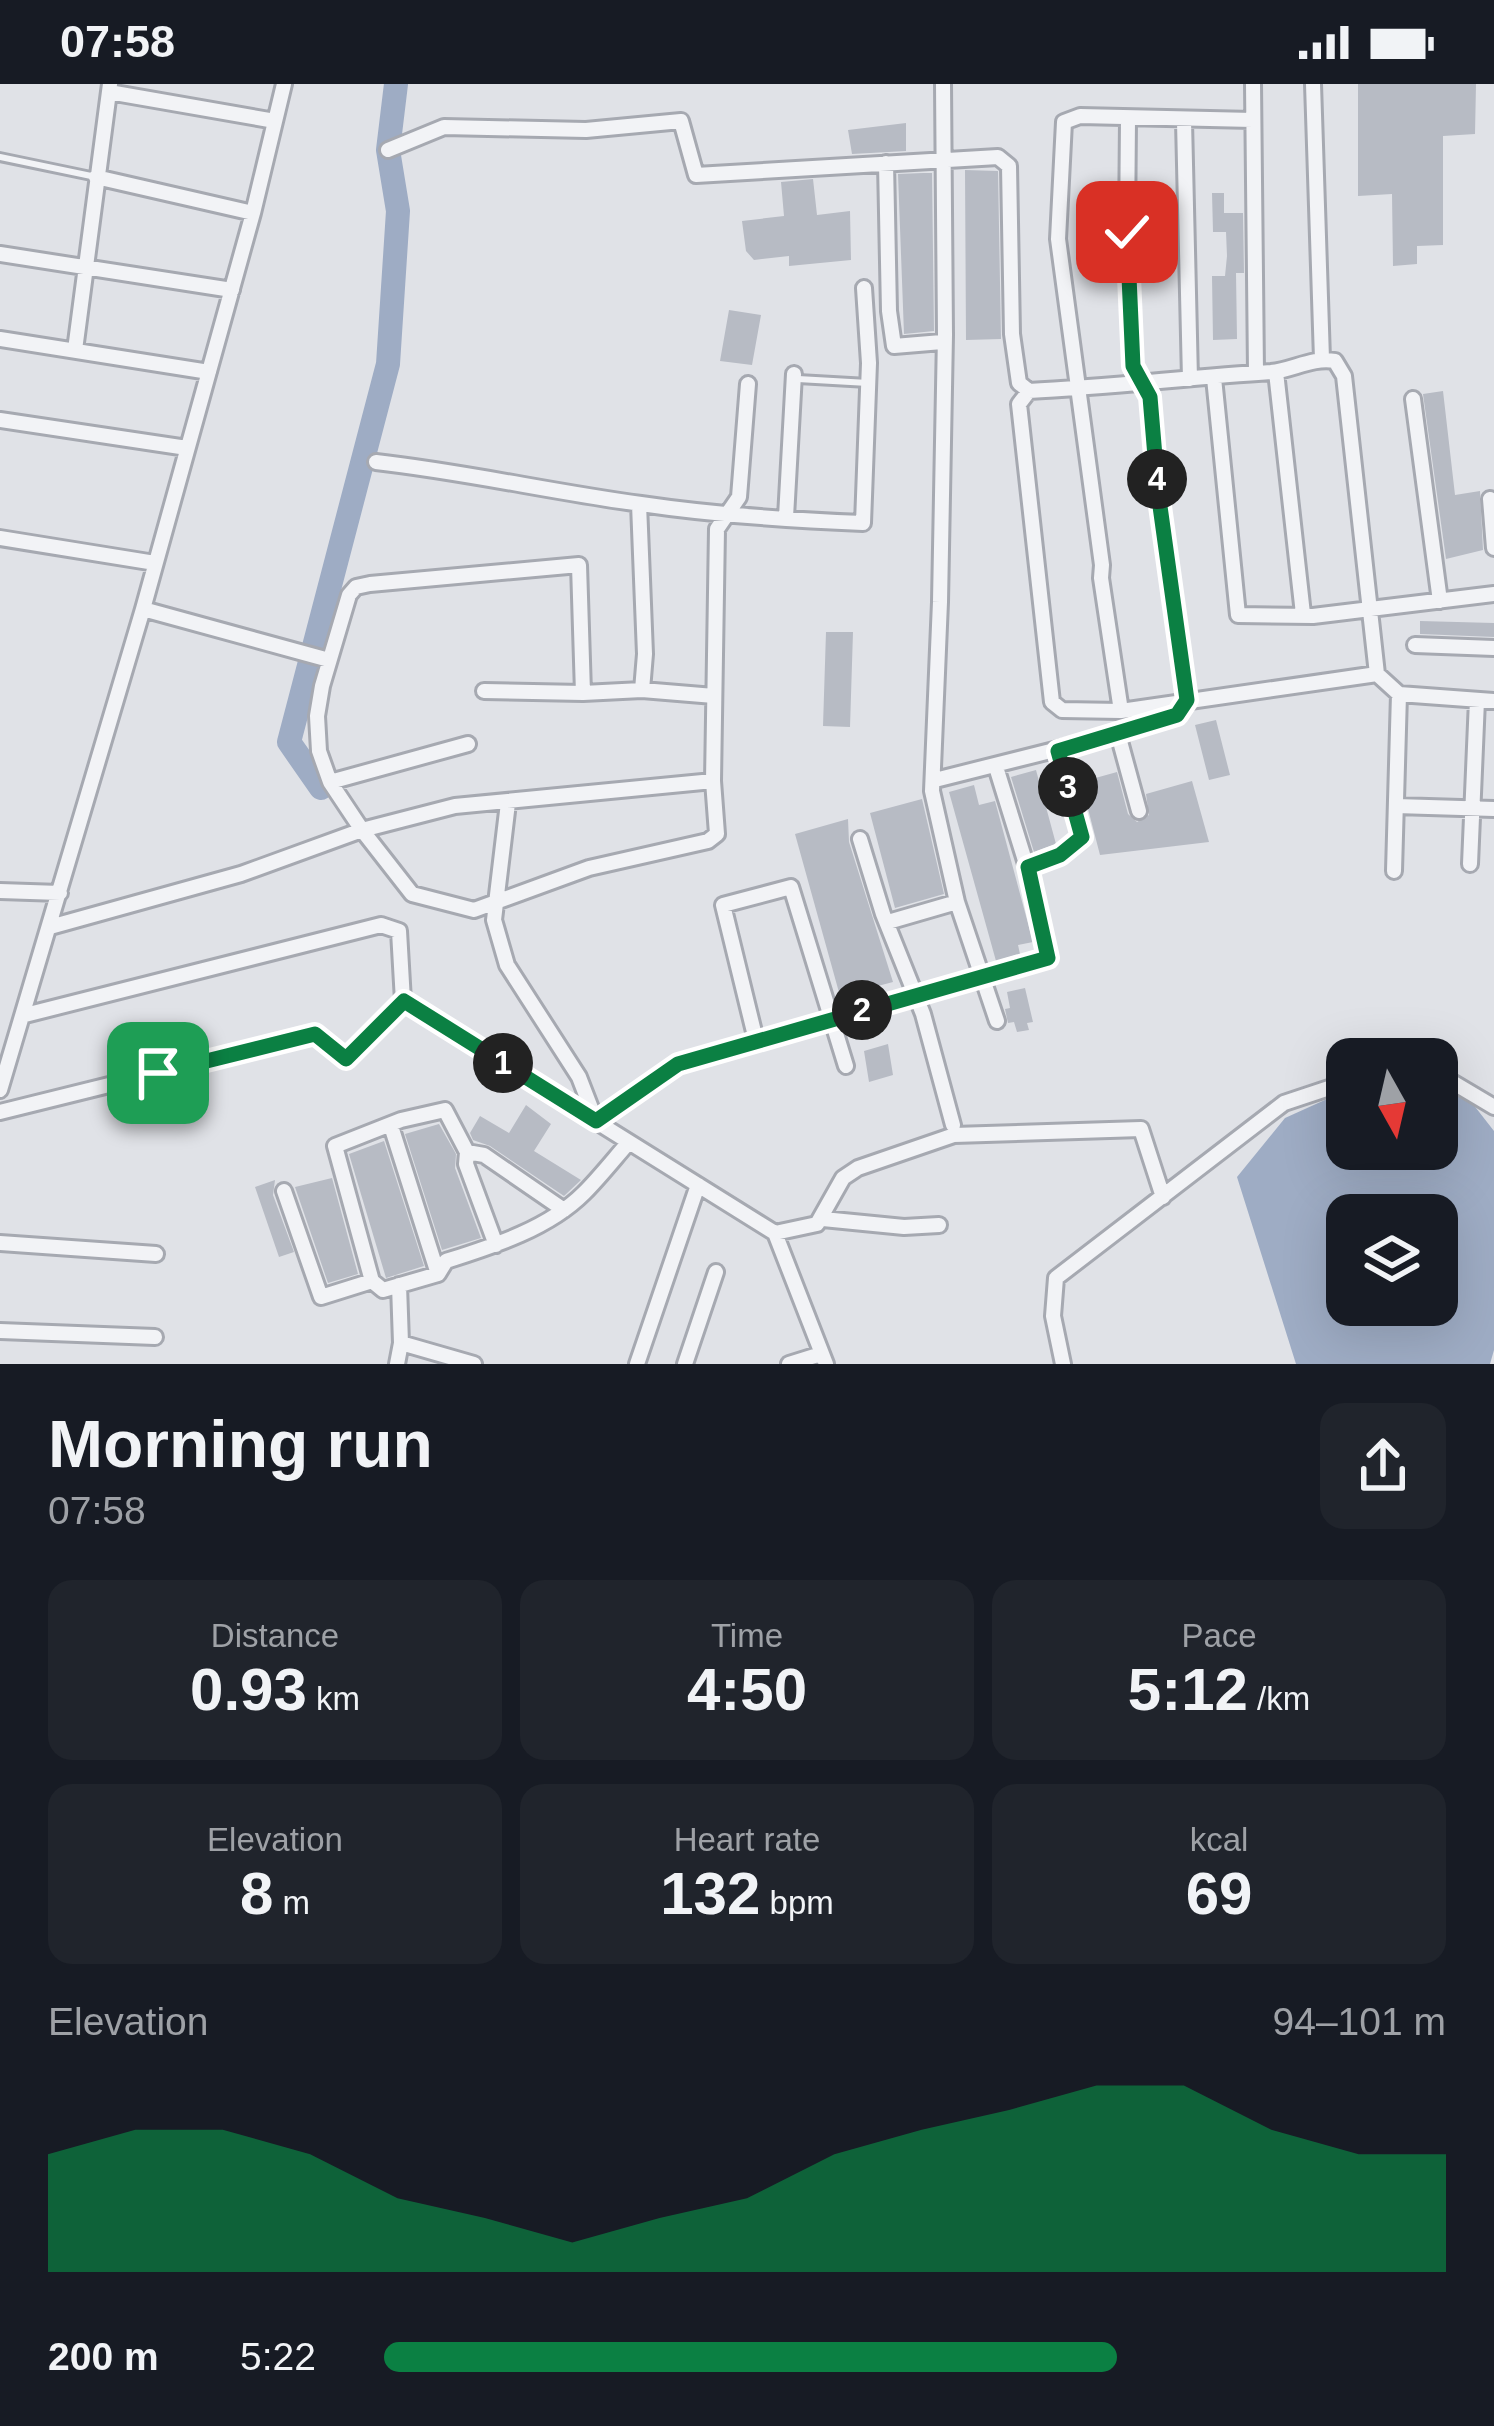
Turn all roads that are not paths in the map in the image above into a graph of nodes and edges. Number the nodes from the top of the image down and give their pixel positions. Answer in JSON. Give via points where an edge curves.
{"nodes":[{"id":1,"x":284,"y":84,"type":"edge"},
{"id":2,"x":943,"y":84,"type":"edge"},
{"id":3,"x":1252,"y":84,"type":"edge"},
{"id":4,"x":1313,"y":84,"type":"edge"},
{"id":5,"x":110,"y":88,"type":"edge"},
{"id":6,"x":1128,"y":120,"type":"junction"},
{"id":7,"x":1253,"y":120,"type":"junction"},
{"id":8,"x":275,"y":121,"type":"junction"},
{"id":9,"x":1184,"y":121,"type":"junction"},
{"id":10,"x":388,"y":149,"type":"dead end"},
{"id":11,"x":0,"y":157,"type":"edge"},
{"id":12,"x":942,"y":162,"type":"junction"},
{"id":13,"x":886,"y":163,"type":"junction"},
{"id":14,"x":96,"y":177,"type":"junction"},
{"id":15,"x":253,"y":213,"type":"junction"},
{"id":16,"x":0,"y":254,"type":"edge"},
{"id":17,"x":85,"y":266,"type":"junction"},
{"id":18,"x":864,"y":288,"type":"dead end"},
{"id":19,"x":232,"y":290,"type":"junction"},
{"id":20,"x":0,"y":339,"type":"edge"},
{"id":21,"x":942,"y":342,"type":"junction"},
{"id":22,"x":75,"y":350,"type":"junction"},
{"id":23,"x":1322,"y":358,"type":"junction"},
{"id":24,"x":1256,"y":372,"type":"junction"},
{"id":25,"x":1276,"y":372,"type":"junction"},
{"id":26,"x":208,"y":373,"type":"junction"},
{"id":27,"x":794,"y":377,"type":"joint"},
{"id":28,"x":1214,"y":378,"type":"junction"},
{"id":29,"x":1190,"y":379,"type":"junction"},
{"id":30,"x":1143,"y":381,"type":"junction"},
{"id":31,"x":868,"y":383,"type":"junction"},
{"id":32,"x":748,"y":384,"type":"dead end"},
{"id":33,"x":1076,"y":388,"type":"junction"},
{"id":34,"x":1029,"y":391,"type":"junction"},
{"id":35,"x":1413,"y":399,"type":"dead end"},
{"id":36,"x":0,"y":421,"type":"edge"},
{"id":37,"x":187,"y":448,"type":"junction"},
{"id":38,"x":376,"y":462,"type":"dead end"},
{"id":39,"x":1490,"y":499,"type":"dead end"},
{"id":40,"x":639,"y":504,"type":"junction"},
{"id":41,"x":730,"y":515,"type":"junction"},
{"id":42,"x":786,"y":517,"type":"junction"},
{"id":43,"x":0,"y":538,"type":"edge"},
{"id":44,"x":1494,"y":548,"type":"edge"},
{"id":45,"x":155,"y":563,"type":"junction"},
{"id":46,"x":1494,"y":594,"type":"edge"},
{"id":47,"x":1440,"y":601,"type":"junction"},
{"id":48,"x":142,"y":609,"type":"junction"},
{"id":49,"x":1372,"y":609,"type":"junction"},
{"id":50,"x":1304,"y":614,"type":"junction"},
{"id":51,"x":1415,"y":645,"type":"dead end"},
{"id":52,"x":1494,"y":648,"type":"edge"},
{"id":53,"x":329,"y":660,"type":"junction"},
{"id":54,"x":1377,"y":674,"type":"junction"},
{"id":55,"x":642,"y":690,"type":"junction"},
{"id":56,"x":484,"y":691,"type":"dead end"},
{"id":57,"x":583,"y":693,"type":"junction"},
{"id":58,"x":1399,"y":694,"type":"junction"},
{"id":59,"x":714,"y":696,"type":"junction"},
{"id":60,"x":1187,"y":700,"type":"junction"},
{"id":61,"x":1477,"y":700,"type":"junction"},
{"id":62,"x":1494,"y":700,"type":"edge"},
{"id":63,"x":1121,"y":711,"type":"junction"},
{"id":64,"x":1118,"y":734,"type":"junction"},
{"id":65,"x":468,"y":744,"type":"dead end"},
{"id":66,"x":1058,"y":751,"type":"junction"},
{"id":67,"x":996,"y":767,"type":"junction"},
{"id":68,"x":935,"y":780,"type":"junction"},
{"id":69,"x":713,"y":781,"type":"junction"},
{"id":70,"x":330,"y":782,"type":"junction"},
{"id":71,"x":508,"y":803,"type":"junction"},
{"id":72,"x":1396,"y":806,"type":"junction"},
{"id":73,"x":1472,"y":808,"type":"junction"},
{"id":74,"x":1494,"y":809,"type":"edge"},
{"id":75,"x":1139,"y":811,"type":"dead end"},
{"id":76,"x":362,"y":830,"type":"junction"},
{"id":77,"x":860,"y":839,"type":"dead end"},
{"id":78,"x":1470,"y":864,"type":"dead end"},
{"id":79,"x":1028,"y":867,"type":"junction"},
{"id":80,"x":1394,"y":871,"type":"dead end"},
{"id":81,"x":0,"y":890,"type":"edge"},
{"id":82,"x":60,"y":893,"type":"junction"},
{"id":83,"x":496,"y":900,"type":"junction"},
{"id":84,"x":956,"y":902,"type":"junction"},
{"id":85,"x":888,"y":922,"type":"junction"},
{"id":86,"x":50,"y":927,"type":"junction"},
{"id":87,"x":984,"y":976,"type":"junction"},
{"id":88,"x":912,"y":997,"type":"junction"},
{"id":89,"x":404,"y":1001,"type":"junction"},
{"id":90,"x":25,"y":1016,"type":"junction"},
{"id":91,"x":831,"y":1018,"type":"junction"},
{"id":92,"x":997,"y":1021,"type":"dead end"},
{"id":93,"x":756,"y":1040,"type":"junction"},
{"id":94,"x":847,"y":1066,"type":"dead end"},
{"id":95,"x":1458,"y":1085,"type":"edge"},
{"id":96,"x":1326,"y":1089,"type":"edge"},
{"id":97,"x":0,"y":1090,"type":"edge"},
{"id":98,"x":1494,"y":1106,"type":"edge"},
{"id":99,"x":0,"y":1112,"type":"edge"},
{"id":100,"x":596,"y":1121,"type":"junction"},
{"id":101,"x":952,"y":1125,"type":"dead end"},
{"id":102,"x":391,"y":1126,"type":"junction"},
{"id":103,"x":629,"y":1142,"type":"junction"},
{"id":104,"x":467,"y":1152,"type":"junction"},
{"id":105,"x":698,"y":1185,"type":"junction"},
{"id":106,"x":284,"y":1192,"type":"dead end"},
{"id":107,"x":1163,"y":1197,"type":"junction"},
{"id":108,"x":564,"y":1210,"type":"junction"},
{"id":109,"x":823,"y":1219,"type":"junction"},
{"id":110,"x":939,"y":1225,"type":"dead end"},
{"id":111,"x":775,"y":1233,"type":"junction"},
{"id":112,"x":0,"y":1243,"type":"edge"},
{"id":113,"x":496,"y":1245,"type":"junction"},
{"id":114,"x":156,"y":1254,"type":"dead end"},
{"id":115,"x":716,"y":1272,"type":"dead end"},
{"id":116,"x":438,"y":1274,"type":"junction"},
{"id":117,"x":372,"y":1281,"type":"junction"},
{"id":118,"x":399,"y":1285,"type":"junction"},
{"id":119,"x":0,"y":1330,"type":"edge"},
{"id":120,"x":155,"y":1337,"type":"dead end"},
{"id":121,"x":401,"y":1343,"type":"junction"},
{"id":122,"x":824,"y":1359,"type":"edge"},
{"id":123,"x":397,"y":1364,"type":"edge"},
{"id":124,"x":474,"y":1364,"type":"edge"},
{"id":125,"x":637,"y":1364,"type":"edge"},
{"id":126,"x":685,"y":1364,"type":"edge"},
{"id":127,"x":789,"y":1364,"type":"edge"},
{"id":128,"x":1063,"y":1364,"type":"edge"}],
"edges":[{"from":1,"to":8,"type":"street"},
{"from":2,"to":12,"type":"street"},
{"from":3,"to":7,"type":"street"},
{"from":4,"to":23,"type":"street"},
{"from":5,"to":8,"type":"street"},
{"from":5,"to":14,"type":"street"},
{"from":6,"to":9,"type":"street"},
{"from":6,"to":30,"type":"street","via":[[1133,366]]},
{"from":6,"to":33,"type":"street","via":[[1064,122],[1058,238]]},
{"from":7,"to":9,"type":"street"},
{"from":7,"to":24,"type":"street"},
{"from":8,"to":15,"type":"street"},
{"from":9,"to":29,"type":"street"},
{"from":10,"to":13,"type":"street","via":[[444,127],[586,130],[681,121],[696,175]]},
{"from":11,"to":14,"type":"lane"},
{"from":12,"to":13,"type":"street"},
{"from":12,"to":21,"type":"street"},
{"from":12,"to":34,"type":"street","via":[[998,157],[1009,166],[1012,334],[1019,383]]},
{"from":13,"to":21,"type":"street","via":[[895,346]]},
{"from":14,"to":15,"type":"street"},
{"from":14,"to":17,"type":"street"},
{"from":15,"to":19,"type":"street"},
{"from":16,"to":17,"type":"street"},
{"from":17,"to":19,"type":"street"},
{"from":17,"to":22,"type":"street"},
{"from":18,"to":31,"type":"street"},
{"from":19,"to":26,"type":"street"},
{"from":20,"to":22,"type":"street"},
{"from":21,"to":68,"type":"street"},
{"from":22,"to":26,"type":"street"},
{"from":23,"to":25,"type":"street"},
{"from":23,"to":49,"type":"street","via":[[1344,376]]},
{"from":24,"to":25,"type":"street"},
{"from":24,"to":28,"type":"street"},
{"from":25,"to":50,"type":"street"},
{"from":26,"to":37,"type":"street"},
{"from":27,"to":31,"type":"lane"},
{"from":27,"to":42,"type":"street"},
{"from":28,"to":29,"type":"street"},
{"from":28,"to":50,"type":"street","via":[[1238,615]]},
{"from":29,"to":30,"type":"street"},
{"from":30,"to":33,"type":"street"},
{"from":30,"to":60,"type":"street"},
{"from":31,"to":42,"type":"street","via":[[863,523]]},
{"from":32,"to":41,"type":"street","via":[[739,496]]},
{"from":33,"to":34,"type":"street"},
{"from":33,"to":63,"type":"street"},
{"from":34,"to":63,"type":"street","via":[[1019,404],[1052,702],[1062,710]]},
{"from":35,"to":47,"type":"street"},
{"from":36,"to":37,"type":"street"},
{"from":37,"to":45,"type":"street"},
{"from":38,"to":40,"type":"street"},
{"from":39,"to":44,"type":"street"},
{"from":40,"to":41,"type":"street"},
{"from":40,"to":55,"type":"street"},
{"from":41,"to":42,"type":"street"},
{"from":41,"to":59,"type":"street","via":[[717,529]]},
{"from":43,"to":45,"type":"street"},
{"from":45,"to":48,"type":"street"},
{"from":46,"to":47,"type":"street"},
{"from":47,"to":49,"type":"street"},
{"from":48,"to":53,"type":"street"},
{"from":48,"to":82,"type":"street"},
{"from":49,"to":50,"type":"street"},
{"from":49,"to":54,"type":"street"},
{"from":51,"to":52,"type":"street"},
{"from":53,"to":57,"type":"street","via":[[356,586],[572,563],[579,565]]},
{"from":53,"to":70,"type":"street","via":[[317,716]]},
{"from":54,"to":58,"type":"street"},
{"from":54,"to":60,"type":"street"},
{"from":55,"to":57,"type":"street"},
{"from":55,"to":59,"type":"street"},
{"from":56,"to":57,"type":"street"},
{"from":58,"to":61,"type":"street"},
{"from":58,"to":72,"type":"street"},
{"from":59,"to":69,"type":"street"},
{"from":60,"to":63,"type":"street"},
{"from":60,"to":64,"type":"street","via":[[1177,715]]},
{"from":61,"to":62,"type":"street"},
{"from":61,"to":73,"type":"street"},
{"from":64,"to":66,"type":"street"},
{"from":64,"to":75,"type":"street"},
{"from":65,"to":70,"type":"street"},
{"from":66,"to":67,"type":"street"},
{"from":66,"to":79,"type":"street","via":[[1082,837]]},
{"from":67,"to":68,"type":"street"},
{"from":67,"to":79,"type":"street"},
{"from":68,"to":84,"type":"street"},
{"from":69,"to":71,"type":"street"},
{"from":69,"to":83,"type":"street","via":[[717,834],[708,841]]},
{"from":70,"to":76,"type":"street"},
{"from":71,"to":76,"type":"street","via":[[455,806]]},
{"from":71,"to":83,"type":"street"},
{"from":72,"to":73,"type":"street"},
{"from":72,"to":80,"type":"street"},
{"from":73,"to":74,"type":"street"},
{"from":73,"to":78,"type":"street"},
{"from":76,"to":83,"type":"street","via":[[412,894],[474,910]]},
{"from":76,"to":86,"type":"street","via":[[242,874]]},
{"from":77,"to":85,"type":"street"},
{"from":79,"to":87,"type":"street","via":[[1048,958]]},
{"from":81,"to":82,"type":"street"},
{"from":82,"to":86,"type":"street"},
{"from":83,"to":100,"type":"street","via":[[508,965],[579,1077]]},
{"from":84,"to":85,"type":"street"},
{"from":84,"to":87,"type":"street"},
{"from":85,"to":88,"type":"street"},
{"from":86,"to":90,"type":"street"},
{"from":87,"to":88,"type":"street"},
{"from":87,"to":92,"type":"street"},
{"from":88,"to":91,"type":"street"},
{"from":88,"to":101,"type":"street"},
{"from":89,"to":90,"type":"street","via":[[400,931],[381,925]]},
{"from":89,"to":99,"type":"street","via":[[346,1059],[315,1034]]},
{"from":89,"to":100,"type":"street"},
{"from":90,"to":97,"type":"street"},
{"from":91,"to":93,"type":"street"},
{"from":91,"to":93,"type":"street","via":[[791,887],[723,905]]},
{"from":91,"to":94,"type":"street"},
{"from":93,"to":100,"type":"street","via":[[678,1064]]},
{"from":95,"to":98,"type":"street"},
{"from":96,"to":107,"type":"street","via":[[1284,1102]]},
{"from":100,"to":103,"type":"street"},
{"from":102,"to":104,"type":"street","via":[[445,1110]]},
{"from":102,"to":116,"type":"street"},
{"from":102,"to":117,"type":"street","via":[[335,1146]]},
{"from":103,"to":105,"type":"street"},
{"from":103,"to":108,"type":"street"},
{"from":104,"to":108,"type":"street"},
{"from":104,"to":113,"type":"street"},
{"from":105,"to":111,"type":"street"},
{"from":105,"to":125,"type":"street"},
{"from":106,"to":117,"type":"street","via":[[321,1297]]},
{"from":107,"to":109,"type":"street","via":[[1141,1130],[954,1136],[858,1168],[843,1178]]},
{"from":107,"to":128,"type":"street","via":[[1056,1279],[1053,1316]]},
{"from":108,"to":113,"type":"street"},
{"from":109,"to":110,"type":"street"},
{"from":109,"to":111,"type":"street"},
{"from":111,"to":122,"type":"street"},
{"from":112,"to":114,"type":"street"},
{"from":113,"to":116,"type":"street","via":[[446,1261]]},
{"from":115,"to":126,"type":"street"},
{"from":116,"to":118,"type":"street"},
{"from":117,"to":118,"type":"street","via":[[383,1291]]},
{"from":118,"to":121,"type":"street"},
{"from":119,"to":120,"type":"street"},
{"from":121,"to":123,"type":"street"},
{"from":121,"to":124,"type":"street"},
{"from":122,"to":127,"type":"street"}]}
